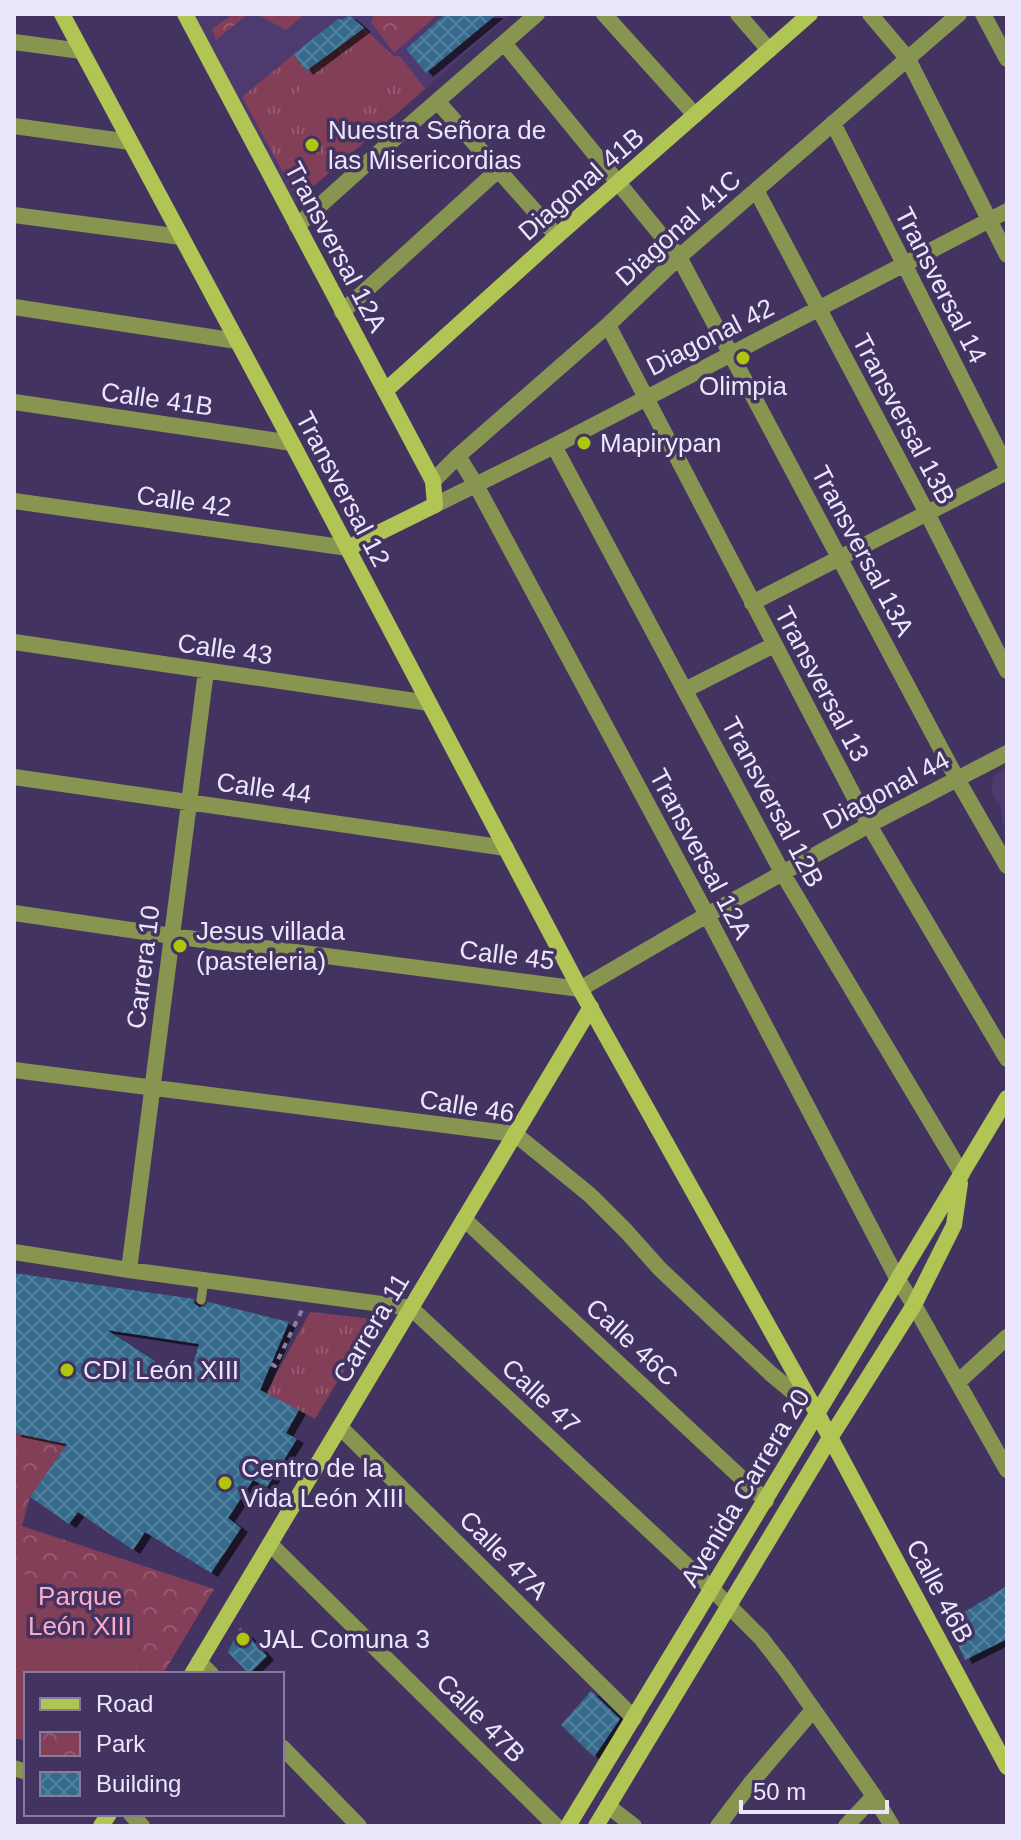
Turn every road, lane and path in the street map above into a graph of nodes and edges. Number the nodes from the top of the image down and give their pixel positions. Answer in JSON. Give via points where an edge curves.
{"nodes":[{"id":1,"x":62,"y":14,"type":"edge"},
{"id":2,"x":185,"y":14,"type":"edge"},
{"id":3,"x":537,"y":14,"type":"edge"},
{"id":4,"x":604,"y":14,"type":"edge"},
{"id":5,"x":738,"y":14,"type":"edge"},
{"id":6,"x":810,"y":14,"type":"edge"},
{"id":7,"x":870,"y":14,"type":"edge"},
{"id":8,"x":959,"y":14,"type":"edge"},
{"id":9,"x":983,"y":14,"type":"edge"},
{"id":10,"x":14,"y":42,"type":"edge"},
{"id":11,"x":504,"y":43,"type":"junction"},
{"id":12,"x":769,"y":50,"type":"junction"},
{"id":13,"x":81,"y":51,"type":"junction"},
{"id":14,"x":908,"y":59,"type":"junction"},
{"id":15,"x":1007,"y":59,"type":"edge"},
{"id":16,"x":437,"y":101,"type":"junction"},
{"id":17,"x":695,"y":115,"type":"junction"},
{"id":18,"x":833,"y":123,"type":"junction"},
{"id":19,"x":14,"y":126,"type":"edge"},
{"id":20,"x":130,"y":142,"type":"junction"},
{"id":21,"x":498,"y":170,"type":"junction"},
{"id":22,"x":618,"y":182,"type":"junction"},
{"id":23,"x":756,"y":190,"type":"junction"},
{"id":24,"x":1007,"y":211,"type":"edge"},
{"id":25,"x":14,"y":215,"type":"edge"},
{"id":26,"x":989,"y":220,"type":"junction"},
{"id":27,"x":297,"y":226,"type":"junction"},
{"id":28,"x":557,"y":236,"type":"junction"},
{"id":29,"x":181,"y":237,"type":"junction"},
{"id":30,"x":1007,"y":255,"type":"edge"},
{"id":31,"x":679,"y":257,"type":"junction"},
{"id":32,"x":903,"y":265,"type":"junction"},
{"id":33,"x":14,"y":307,"type":"edge"},
{"id":34,"x":818,"y":308,"type":"junction"},
{"id":35,"x":342,"y":312,"type":"junction"},
{"id":36,"x":608,"y":325,"type":"junction"},
{"id":37,"x":237,"y":341,"type":"junction"},
{"id":38,"x":730,"y":354,"type":"junction"},
{"id":39,"x":385,"y":391,"type":"junction"},
{"id":40,"x":645,"y":398,"type":"junction"},
{"id":41,"x":14,"y":402,"type":"edge"},
{"id":42,"x":292,"y":443,"type":"junction"},
{"id":43,"x":554,"y":446,"type":"junction"},
{"id":44,"x":458,"y":456,"type":"junction"},
{"id":45,"x":1007,"y":470,"type":"edge"},
{"id":46,"x":433,"y":481,"type":"junction"},
{"id":47,"x":476,"y":485,"type":"junction"},
{"id":48,"x":14,"y":501,"type":"edge"},
{"id":49,"x":435,"y":505,"type":"junction"},
{"id":50,"x":927,"y":513,"type":"junction"},
{"id":51,"x":348,"y":548,"type":"junction"},
{"id":52,"x":839,"y":559,"type":"junction"},
{"id":53,"x":752,"y":603,"type":"junction"},
{"id":54,"x":14,"y":642,"type":"edge"},
{"id":55,"x":774,"y":645,"type":"junction"},
{"id":56,"x":206,"y":671,"type":"junction"},
{"id":57,"x":1007,"y":671,"type":"edge"},
{"id":58,"x":685,"y":690,"type":"junction"},
{"id":59,"x":429,"y":703,"type":"junction"},
{"id":60,"x":1007,"y":753,"type":"edge"},
{"id":61,"x":14,"y":777,"type":"edge"},
{"id":62,"x":957,"y":779,"type":"junction"},
{"id":63,"x":189,"y":801,"type":"junction"},
{"id":64,"x":869,"y":825,"type":"junction"},
{"id":65,"x":506,"y":848,"type":"junction"},
{"id":66,"x":1007,"y":866,"type":"edge"},
{"id":67,"x":783,"y":874,"type":"junction"},
{"id":68,"x":14,"y":913,"type":"edge"},
{"id":69,"x":707,"y":915,"type":"junction"},
{"id":70,"x":172,"y":936,"type":"junction"},
{"id":71,"x":580,"y":989,"type":"junction"},
{"id":72,"x":591,"y":1007,"type":"junction"},
{"id":73,"x":1007,"y":1059,"type":"edge"},
{"id":74,"x":14,"y":1070,"type":"edge"},
{"id":75,"x":152,"y":1089,"type":"junction"},
{"id":76,"x":1004,"y":1109,"type":"edge"},
{"id":77,"x":515,"y":1134,"type":"junction"},
{"id":78,"x":962,"y":1174,"type":"junction"},
{"id":79,"x":464,"y":1219,"type":"junction"},
{"id":80,"x":14,"y":1252,"type":"edge"},
{"id":81,"x":129,"y":1270,"type":"junction"},
{"id":82,"x":897,"y":1278,"type":"junction"},
{"id":83,"x":204,"y":1280,"type":"junction"},
{"id":84,"x":310,"y":1293,"type":"junction"},
{"id":85,"x":201,"y":1300,"type":"dead end"},
{"id":86,"x":914,"y":1305,"type":"junction"},
{"id":87,"x":411,"y":1308,"type":"junction"},
{"id":88,"x":1007,"y":1337,"type":"edge"},
{"id":89,"x":271,"y":1364,"type":"dead end"},
{"id":90,"x":958,"y":1382,"type":"junction"},
{"id":91,"x":814,"y":1408,"type":"junction"},
{"id":92,"x":340,"y":1427,"type":"junction"},
{"id":93,"x":830,"y":1438,"type":"junction"},
{"id":94,"x":1007,"y":1470,"type":"edge"},
{"id":95,"x":766,"y":1501,"type":"junction"},
{"id":96,"x":270,"y":1544,"type":"junction"},
{"id":97,"x":712,"y":1589,"type":"junction"},
{"id":98,"x":729,"y":1605,"type":"junction"},
{"id":99,"x":201,"y":1670,"type":"edge"},
{"id":100,"x":813,"y":1710,"type":"junction"},
{"id":101,"x":634,"y":1718,"type":"junction"},
{"id":102,"x":284,"y":1749,"type":"edge"},
{"id":103,"x":1007,"y":1767,"type":"edge"},
{"id":104,"x":874,"y":1796,"type":"junction"},
{"id":105,"x":608,"y":1806,"type":"junction"},
{"id":106,"x":359,"y":1826,"type":"edge"},
{"id":107,"x":556,"y":1826,"type":"edge"},
{"id":108,"x":568,"y":1826,"type":"edge"},
{"id":109,"x":596,"y":1826,"type":"edge"},
{"id":110,"x":634,"y":1826,"type":"edge"},
{"id":111,"x":718,"y":1826,"type":"edge"},
{"id":112,"x":846,"y":1826,"type":"edge"},
{"id":113,"x":892,"y":1826,"type":"edge"}],
"edges":[{"from":1,"to":13,"type":"street","name":"Transversal 12"},
{"from":2,"to":27,"type":"street","name":"Transversal 12A"},
{"from":3,"to":11,"type":"street"},
{"from":4,"to":17,"type":"street"},
{"from":5,"to":12,"type":"street"},
{"from":6,"to":12,"type":"street","name":"Diagonal 41B"},
{"from":7,"to":14,"type":"street"},
{"from":8,"to":14,"type":"street","name":"Diagonal 41C"},
{"from":9,"to":15,"type":"street"},
{"from":10,"to":13,"type":"street"},
{"from":11,"to":16,"type":"street"},
{"from":11,"to":22,"type":"street"},
{"from":12,"to":17,"type":"street","name":"Diagonal 41B"},
{"from":13,"to":20,"type":"street","name":"Transversal 12"},
{"from":14,"to":18,"type":"street","name":"Diagonal 41C"},
{"from":14,"to":26,"type":"street"},
{"from":16,"to":21,"type":"street"},
{"from":16,"to":27,"type":"street"},
{"from":17,"to":22,"type":"street","name":"Diagonal 41B"},
{"from":18,"to":23,"type":"street","name":"Diagonal 41C"},
{"from":18,"to":32,"type":"street","name":"Transversal 14"},
{"from":19,"to":20,"type":"street"},
{"from":20,"to":29,"type":"street","name":"Transversal 12"},
{"from":21,"to":28,"type":"street"},
{"from":21,"to":35,"type":"street"},
{"from":22,"to":28,"type":"street","name":"Diagonal 41B"},
{"from":22,"to":31,"type":"street"},
{"from":23,"to":31,"type":"street","name":"Diagonal 41C"},
{"from":23,"to":34,"type":"street","name":"Transversal 13B"},
{"from":24,"to":26,"type":"street","name":"Diagonal 42"},
{"from":25,"to":29,"type":"street"},
{"from":26,"to":30,"type":"street"},
{"from":26,"to":32,"type":"street","name":"Diagonal 42"},
{"from":27,"to":35,"type":"street","name":"Transversal 12A"},
{"from":28,"to":39,"type":"street","name":"Diagonal 41B"},
{"from":29,"to":37,"type":"street","name":"Transversal 12"},
{"from":31,"to":36,"type":"street","name":"Diagonal 41C"},
{"from":31,"to":38,"type":"street","name":"Transversal 13A"},
{"from":32,"to":34,"type":"street","name":"Diagonal 42"},
{"from":32,"to":45,"type":"street","name":"Transversal 14"},
{"from":33,"to":37,"type":"street"},
{"from":34,"to":38,"type":"street","name":"Diagonal 42"},
{"from":34,"to":50,"type":"street","name":"Transversal 13B"},
{"from":35,"to":39,"type":"street","name":"Transversal 12A"},
{"from":36,"to":40,"type":"street","name":"Transversal 13"},
{"from":36,"to":44,"type":"street","name":"Diagonal 41C"},
{"from":37,"to":42,"type":"street","name":"Transversal 12"},
{"from":38,"to":40,"type":"street","name":"Diagonal 42"},
{"from":38,"to":52,"type":"street","name":"Transversal 13A"},
{"from":39,"to":46,"type":"street","name":"Transversal 12A"},
{"from":40,"to":43,"type":"street","name":"Diagonal 42"},
{"from":40,"to":53,"type":"street","name":"Transversal 13"},
{"from":41,"to":42,"type":"street","name":"Calle 41B"},
{"from":42,"to":51,"type":"street","name":"Transversal 12"},
{"from":43,"to":47,"type":"street","name":"Diagonal 42"},
{"from":43,"to":58,"type":"street","name":"Transversal 12B"},
{"from":44,"to":46,"type":"street","name":"Diagonal 41C"},
{"from":44,"to":47,"type":"street","name":"Transversal 12A"},
{"from":45,"to":50,"type":"street"},
{"from":46,"to":49,"type":"street","name":"Transversal 12A"},
{"from":47,"to":49,"type":"street","name":"Diagonal 42"},
{"from":47,"to":69,"type":"street","name":"Transversal 12A"},
{"from":48,"to":51,"type":"street","name":"Calle 42"},
{"from":49,"to":51,"type":"street"},
{"from":50,"to":52,"type":"street"},
{"from":50,"to":57,"type":"street","name":"Transversal 13B"},
{"from":51,"to":59,"type":"street","name":"Transversal 12"},
{"from":52,"to":53,"type":"street"},
{"from":52,"to":62,"type":"street","name":"Transversal 13A"},
{"from":53,"to":55,"type":"street","name":"Transversal 13"},
{"from":54,"to":56,"type":"street","name":"Calle 43"},
{"from":55,"to":58,"type":"street"},
{"from":55,"to":64,"type":"street","name":"Transversal 13"},
{"from":56,"to":59,"type":"street","name":"Calle 43"},
{"from":56,"to":63,"type":"street","name":"Carrera 10"},
{"from":58,"to":67,"type":"street","name":"Transversal 12B"},
{"from":59,"to":65,"type":"street","name":"Transversal 12"},
{"from":60,"to":62,"type":"street","name":"Diagonal 44"},
{"from":61,"to":63,"type":"street","name":"Calle 44"},
{"from":62,"to":64,"type":"street","name":"Diagonal 44"},
{"from":62,"to":66,"type":"street","name":"Transversal 13A"},
{"from":63,"to":65,"type":"street","name":"Calle 44"},
{"from":63,"to":70,"type":"street","name":"Carrera 10"},
{"from":64,"to":67,"type":"street","name":"Diagonal 44"},
{"from":64,"to":73,"type":"street","name":"Transversal 13"},
{"from":65,"to":71,"type":"street","name":"Transversal 12"},
{"from":67,"to":69,"type":"street","name":"Diagonal 44"},
{"from":67,"to":78,"type":"street","name":"Transversal 12B"},
{"from":68,"to":70,"type":"street","name":"Calle 45"},
{"from":69,"to":71,"type":"street","name":"Diagonal 44"},
{"from":69,"to":82,"type":"street","name":"Transversal 12A"},
{"from":70,"to":71,"type":"street","name":"Calle 45"},
{"from":70,"to":75,"type":"street","name":"Carrera 10"},
{"from":71,"to":72,"type":"street","name":"Calle 45"},
{"from":72,"to":77,"type":"street","name":"Carrera 11"},
{"from":72,"to":91,"type":"street","name":"Calle 45"},
{"from":74,"to":75,"type":"street","name":"Calle 46"},
{"from":75,"to":77,"type":"street","name":"Calle 46"},
{"from":75,"to":81,"type":"street","name":"Carrera 10"},
{"from":76,"to":78,"type":"street","name":"Avenida Carrera 20"},
{"from":77,"to":79,"type":"street","name":"Carrera 11"},
{"from":77,"to":91,"type":"street","name":"Calle 46","via":[[590,1195],[660,1269]]},
{"from":78,"to":82,"type":"street","name":"Avenida Carrera 20"},
{"from":78,"to":86,"type":"street","name":"Avenida Carrera 20","via":[[954,1225]]},
{"from":79,"to":87,"type":"street","name":"Carrera 11"},
{"from":79,"to":95,"type":"street","name":"Calle 46C"},
{"from":80,"to":81,"type":"street"},
{"from":81,"to":83,"type":"street"},
{"from":82,"to":86,"type":"street","name":"Transversal 12A"},
{"from":82,"to":91,"type":"street","name":"Avenida Carrera 20"},
{"from":83,"to":84,"type":"street"},
{"from":83,"to":85,"type":"lane"},
{"from":84,"to":87,"type":"street"},
{"from":84,"to":89,"type":"path","via":[[275,1366]]},
{"from":86,"to":90,"type":"street","name":"Transversal 12A"},
{"from":86,"to":93,"type":"street","name":"Avenida Carrera 20"},
{"from":87,"to":92,"type":"street","name":"Carrera 11"},
{"from":87,"to":97,"type":"street","name":"Calle 47"},
{"from":88,"to":90,"type":"street"},
{"from":90,"to":94,"type":"street","name":"Transversal 12A"},
{"from":91,"to":93,"type":"street","name":"Calle 45"},
{"from":91,"to":95,"type":"street","name":"Avenida Carrera 20"},
{"from":92,"to":96,"type":"street","name":"Carrera 11"},
{"from":92,"to":101,"type":"street","name":"Calle 47A"},
{"from":93,"to":98,"type":"street","name":"Avenida Carrera 20"},
{"from":93,"to":103,"type":"street","name":"Calle 46B"},
{"from":95,"to":97,"type":"street","name":"Avenida Carrera 20"},
{"from":96,"to":99,"type":"street","name":"Carrera 11"},
{"from":96,"to":107,"type":"street","name":"Calle 47B"},
{"from":97,"to":98,"type":"street","name":"Calle 47"},
{"from":97,"to":101,"type":"street","name":"Avenida Carrera 20"},
{"from":98,"to":100,"type":"street","name":"Calle 47","via":[[761,1638]]},
{"from":98,"to":105,"type":"street","name":"Avenida Carrera 20"},
{"from":100,"to":104,"type":"street","name":"Calle 47"},
{"from":100,"to":111,"type":"street"},
{"from":101,"to":108,"type":"street","name":"Avenida Carrera 20"},
{"from":102,"to":106,"type":"street"},
{"from":104,"to":112,"type":"street"},
{"from":104,"to":113,"type":"street","name":"Calle 47"},
{"from":105,"to":109,"type":"street","name":"Avenida Carrera 20"},
{"from":105,"to":110,"type":"street"}]}
